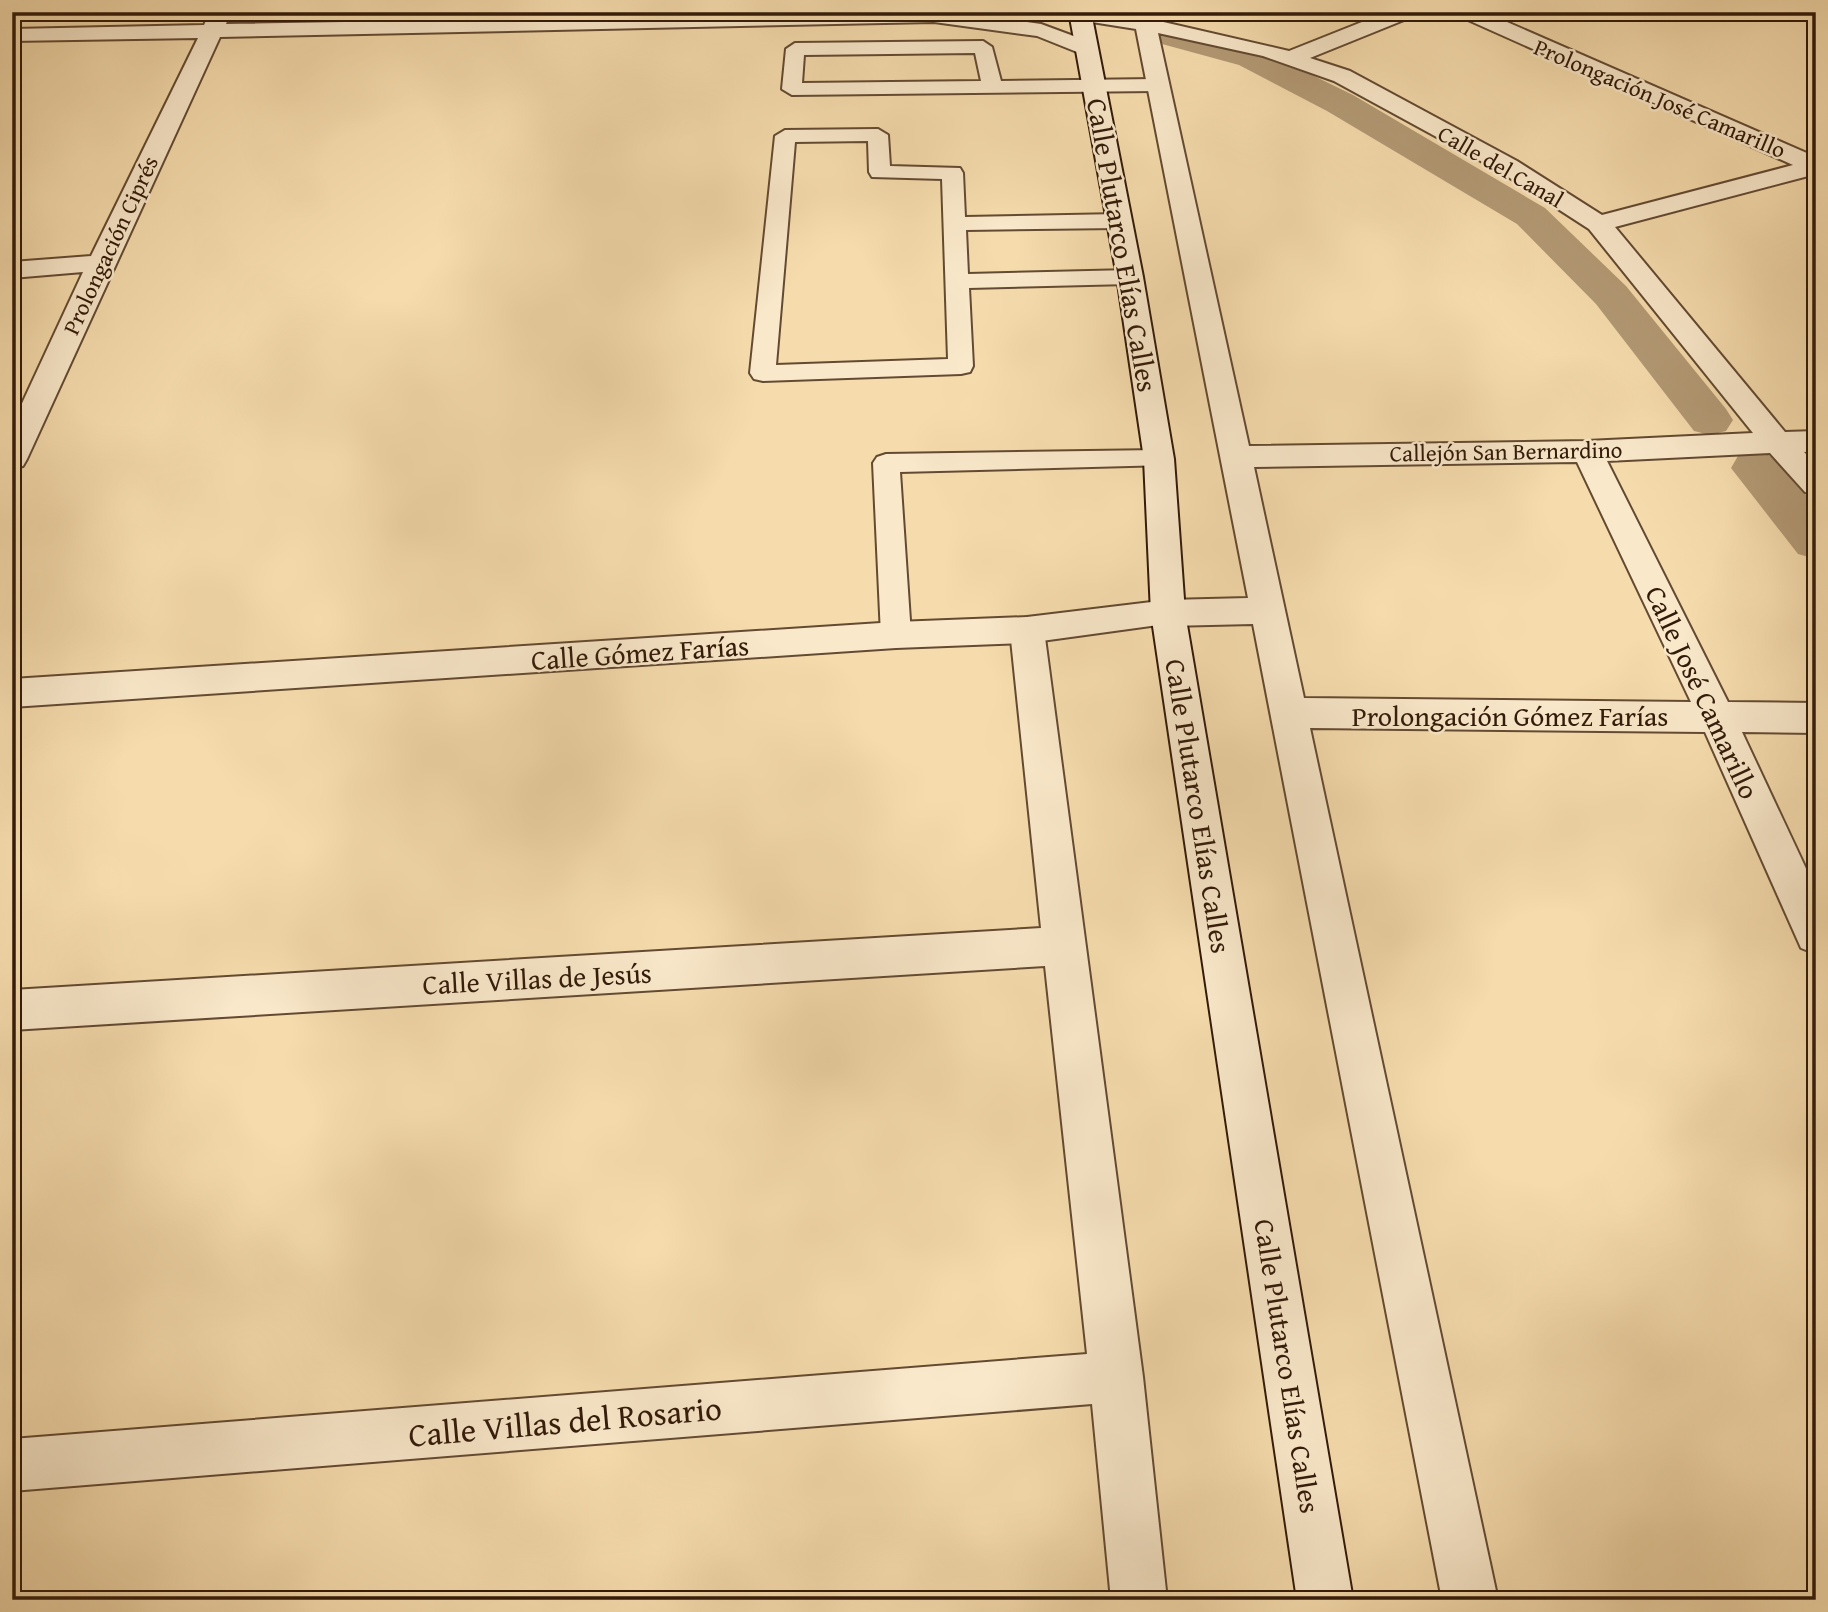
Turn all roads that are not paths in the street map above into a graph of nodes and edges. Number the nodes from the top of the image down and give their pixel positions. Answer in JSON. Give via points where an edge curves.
{"nodes":[{"id":1,"x":1407,"y":12,"type":"edge"},
{"id":2,"x":1466,"y":12,"type":"edge"},
{"id":3,"x":601,"y":17,"type":"edge"},
{"id":4,"x":216,"y":21,"type":"edge"},
{"id":5,"x":1146,"y":24,"type":"junction"},
{"id":6,"x":1082,"y":26,"type":"edge"},
{"id":7,"x":12,"y":35,"type":"edge"},
{"id":8,"x":1290,"y":58,"type":"junction"},
{"id":9,"x":1156,"y":85,"type":"junction"},
{"id":10,"x":1095,"y":87,"type":"junction"},
{"id":11,"x":993,"y":89,"type":"junction"},
{"id":12,"x":1816,"y":166,"type":"edge"},
{"id":13,"x":1119,"y":221,"type":"junction"},
{"id":14,"x":954,"y":224,"type":"junction"},
{"id":15,"x":1598,"y":224,"type":"junction"},
{"id":16,"x":100,"y":263,"type":"junction"},
{"id":17,"x":12,"y":270,"type":"edge"},
{"id":18,"x":1130,"y":277,"type":"junction"},
{"id":19,"x":959,"y":281,"type":"junction"},
{"id":20,"x":1776,"y":441,"type":"junction"},
{"id":21,"x":1816,"y":441,"type":"edge"},
{"id":22,"x":1587,"y":451,"type":"junction"},
{"id":23,"x":1236,"y":457,"type":"junction"},
{"id":24,"x":12,"y":459,"type":"edge"},
{"id":25,"x":1159,"y":459,"type":"junction"},
{"id":26,"x":1816,"y":484,"type":"edge"},
{"id":27,"x":1267,"y":611,"type":"junction"},
{"id":28,"x":1168,"y":613,"type":"junction"},
{"id":29,"x":1027,"y":630,"type":"junction"},
{"id":30,"x":896,"y":635,"type":"junction"},
{"id":31,"x":12,"y":693,"type":"edge"},
{"id":32,"x":1289,"y":713,"type":"junction"},
{"id":33,"x":1716,"y":716,"type":"junction"},
{"id":34,"x":1816,"y":718,"type":"edge"},
{"id":35,"x":1816,"y":935,"type":"edge"},
{"id":36,"x":1061,"y":946,"type":"junction"},
{"id":37,"x":12,"y":1010,"type":"edge"},
{"id":38,"x":1117,"y":1377,"type":"junction"},
{"id":39,"x":12,"y":1465,"type":"edge"},
{"id":40,"x":1139,"y":1600,"type":"edge"},
{"id":41,"x":1325,"y":1600,"type":"edge"},
{"id":42,"x":1470,"y":1600,"type":"edge"}],
"edges":[{"from":1,"to":8,"type":"street"},
{"from":2,"to":12,"type":"street","name":"Prolongación José Camarillo"},
{"from":3,"to":4,"type":"street","name":"Calle del Canal"},
{"from":3,"to":6,"type":"street","name":"Calle del Canal","via":[[934,16],[1041,30]]},
{"from":4,"to":7,"type":"street","name":"Calle del Canal"},
{"from":4,"to":16,"type":"street","name":"Prolongación Ciprés"},
{"from":5,"to":6,"type":"street","name":"Calle del Canal"},
{"from":5,"to":8,"type":"street","name":"Calle del Canal"},
{"from":5,"to":9,"type":"street"},
{"from":6,"to":10,"type":"street","name":"Calle Plutarco Elías Calles"},
{"from":8,"to":15,"type":"street","name":"Calle del Canal","via":[[1342,76],[1508,166]]},
{"from":9,"to":10,"type":"lane"},
{"from":9,"to":23,"type":"street"},
{"from":10,"to":11,"type":"lane"},
{"from":10,"to":13,"type":"street","name":"Calle Plutarco Elías Calles"},
{"from":11,"to":11,"type":"lane","via":[[983,47],[795,49],[792,89]]},
{"from":12,"to":15,"type":"street"},
{"from":13,"to":14,"type":"lane"},
{"from":13,"to":18,"type":"street","name":"Calle Plutarco Elías Calles"},
{"from":14,"to":19,"type":"lane"},
{"from":14,"to":19,"type":"lane","via":[[952,173],[880,172],[878,135],[785,136],[763,373],[961,366]]},
{"from":15,"to":20,"type":"street","name":"Calle del Canal"},
{"from":16,"to":17,"type":"street"},
{"from":16,"to":24,"type":"street","name":"Prolongación Ciprés"},
{"from":18,"to":19,"type":"lane"},
{"from":18,"to":25,"type":"street","name":"Calle Plutarco Elías Calles"},
{"from":20,"to":21,"type":"street","name":"Callejón San Bernardino"},
{"from":20,"to":22,"type":"street","name":"Callejón San Bernardino"},
{"from":20,"to":26,"type":"street","name":"Calle del Canal"},
{"from":22,"to":23,"type":"street","name":"Callejón San Bernardino"},
{"from":22,"to":33,"type":"street","name":"Calle José Camarillo"},
{"from":23,"to":27,"type":"street"},
{"from":25,"to":28,"type":"street","name":"Calle Plutarco Elías Calles"},
{"from":25,"to":30,"type":"lane","via":[[886,463]]},
{"from":27,"to":28,"type":"street","name":"Calle Gómez Farías"},
{"from":27,"to":32,"type":"street"},
{"from":28,"to":29,"type":"street","name":"Calle Gómez Farías"},
{"from":28,"to":41,"type":"street","name":"Calle Plutarco Elías Calles"},
{"from":29,"to":30,"type":"street","name":"Calle Gómez Farías"},
{"from":29,"to":36,"type":"street"},
{"from":30,"to":31,"type":"street","name":"Calle Gómez Farías"},
{"from":32,"to":33,"type":"street","name":"Prolongación Gómez Farías"},
{"from":32,"to":42,"type":"street"},
{"from":33,"to":34,"type":"street","name":"Prolongación Gómez Farías"},
{"from":33,"to":35,"type":"street","name":"Calle José Camarillo"},
{"from":36,"to":37,"type":"street","name":"Calle Villas de Jesús"},
{"from":36,"to":38,"type":"street"},
{"from":38,"to":39,"type":"street","name":"Calle Villas del Rosario"},
{"from":38,"to":40,"type":"street"}]}
